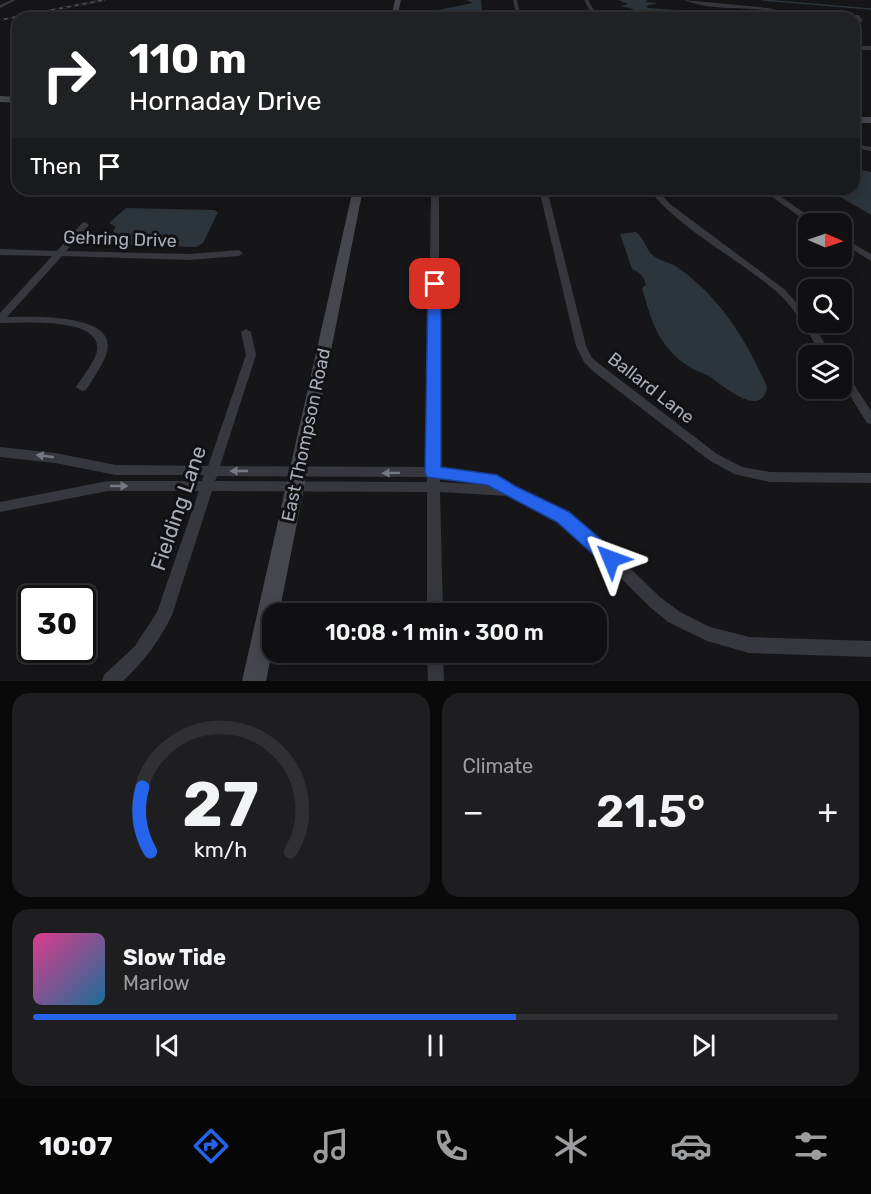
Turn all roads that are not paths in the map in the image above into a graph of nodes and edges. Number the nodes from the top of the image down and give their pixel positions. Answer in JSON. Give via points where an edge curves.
{"nodes":[{"id":1,"x":14,"y":0,"type":"edge"},
{"id":2,"x":686,"y":0,"type":"edge"},
{"id":3,"x":0,"y":7,"type":"edge"},
{"id":4,"x":774,"y":12,"type":"edge"},
{"id":5,"x":357,"y":195,"type":"edge"},
{"id":6,"x":435,"y":195,"type":"edge"},
{"id":7,"x":544,"y":195,"type":"edge"},
{"id":8,"x":657,"y":195,"type":"edge"},
{"id":9,"x":774,"y":195,"type":"edge"},
{"id":10,"x":800,"y":213,"type":"edge"},
{"id":11,"x":85,"y":225,"type":"dead end"},
{"id":12,"x":852,"y":246,"type":"edge"},
{"id":13,"x":0,"y":252,"type":"edge"},
{"id":14,"x":239,"y":253,"type":"dead end"},
{"id":15,"x":58,"y":254,"type":"junction"},
{"id":16,"x":871,"y":258,"type":"edge"},
{"id":17,"x":0,"y":319,"type":"edge"},
{"id":18,"x":246,"y":332,"type":"dead end"},
{"id":19,"x":821,"y":345,"type":"edge"},
{"id":20,"x":82,"y":387,"type":"dead end"},
{"id":21,"x":852,"y":391,"type":"edge"},
{"id":22,"x":871,"y":420,"type":"edge"},
{"id":23,"x":0,"y":452,"type":"edge"},
{"id":24,"x":212,"y":471,"type":"junction"},
{"id":25,"x":871,"y":478,"type":"edge"},
{"id":26,"x":296,"y":480,"type":"junction"},
{"id":27,"x":433,"y":480,"type":"junction"},
{"id":28,"x":207,"y":486,"type":"junction"},
{"id":29,"x":0,"y":507,"type":"edge"},
{"id":30,"x":435,"y":603,"type":"edge"},
{"id":31,"x":871,"y":649,"type":"edge"},
{"id":32,"x":435,"y":663,"type":"edge"},
{"id":33,"x":110,"y":681,"type":"edge"},
{"id":34,"x":254,"y":681,"type":"edge"},
{"id":35,"x":436,"y":681,"type":"edge"}],
"edges":[{"from":1,"to":3,"type":"street"},
{"from":2,"to":4,"type":"street"},
{"from":5,"to":26,"type":"main road","name":"East Thompson Road"},
{"from":6,"to":27,"type":"street"},
{"from":7,"to":25,"type":"street","name":"Ballard Lane","via":[[581,346],[588,360],[730,467],[770,477]]},
{"from":8,"to":19,"type":"street","via":[[780,291]]},
{"from":9,"to":10,"type":"street"},
{"from":11,"to":15,"type":"street"},
{"from":12,"to":16,"type":"street"},
{"from":13,"to":15,"type":"street","name":"Gehring Drive"},
{"from":14,"to":15,"type":"street","name":"Gehring Drive","via":[[189,257]]},
{"from":15,"to":17,"type":"street"},
{"from":17,"to":20,"type":"street","via":[[80,324],[98,335],[102,352]]},
{"from":18,"to":24,"type":"street","name":"Fielding Lane","via":[[251,355]]},
{"from":21,"to":22,"type":"street"},
{"from":24,"to":23,"type":"street","one_way":true,"via":[[116,470]]},
{"from":26,"to":24,"type":"street","one_way":true},
{"from":24,"to":28,"type":"street","name":"Fielding Lane"},
{"from":26,"to":27,"type":"street"},
{"from":26,"to":28,"type":"street"},
{"from":26,"to":34,"type":"main road","name":"East Thompson Road"},
{"from":27,"to":30,"type":"street"},
{"from":27,"to":31,"type":"street","via":[[509,491],[563,517],[655,602],[707,634],[748,645]]},
{"from":29,"to":28,"type":"street","one_way":true,"via":[[108,486]]},
{"from":28,"to":33,"type":"street","name":"Fielding Lane","via":[[164,615],[150,642]]},
{"from":32,"to":35,"type":"street"}]}
